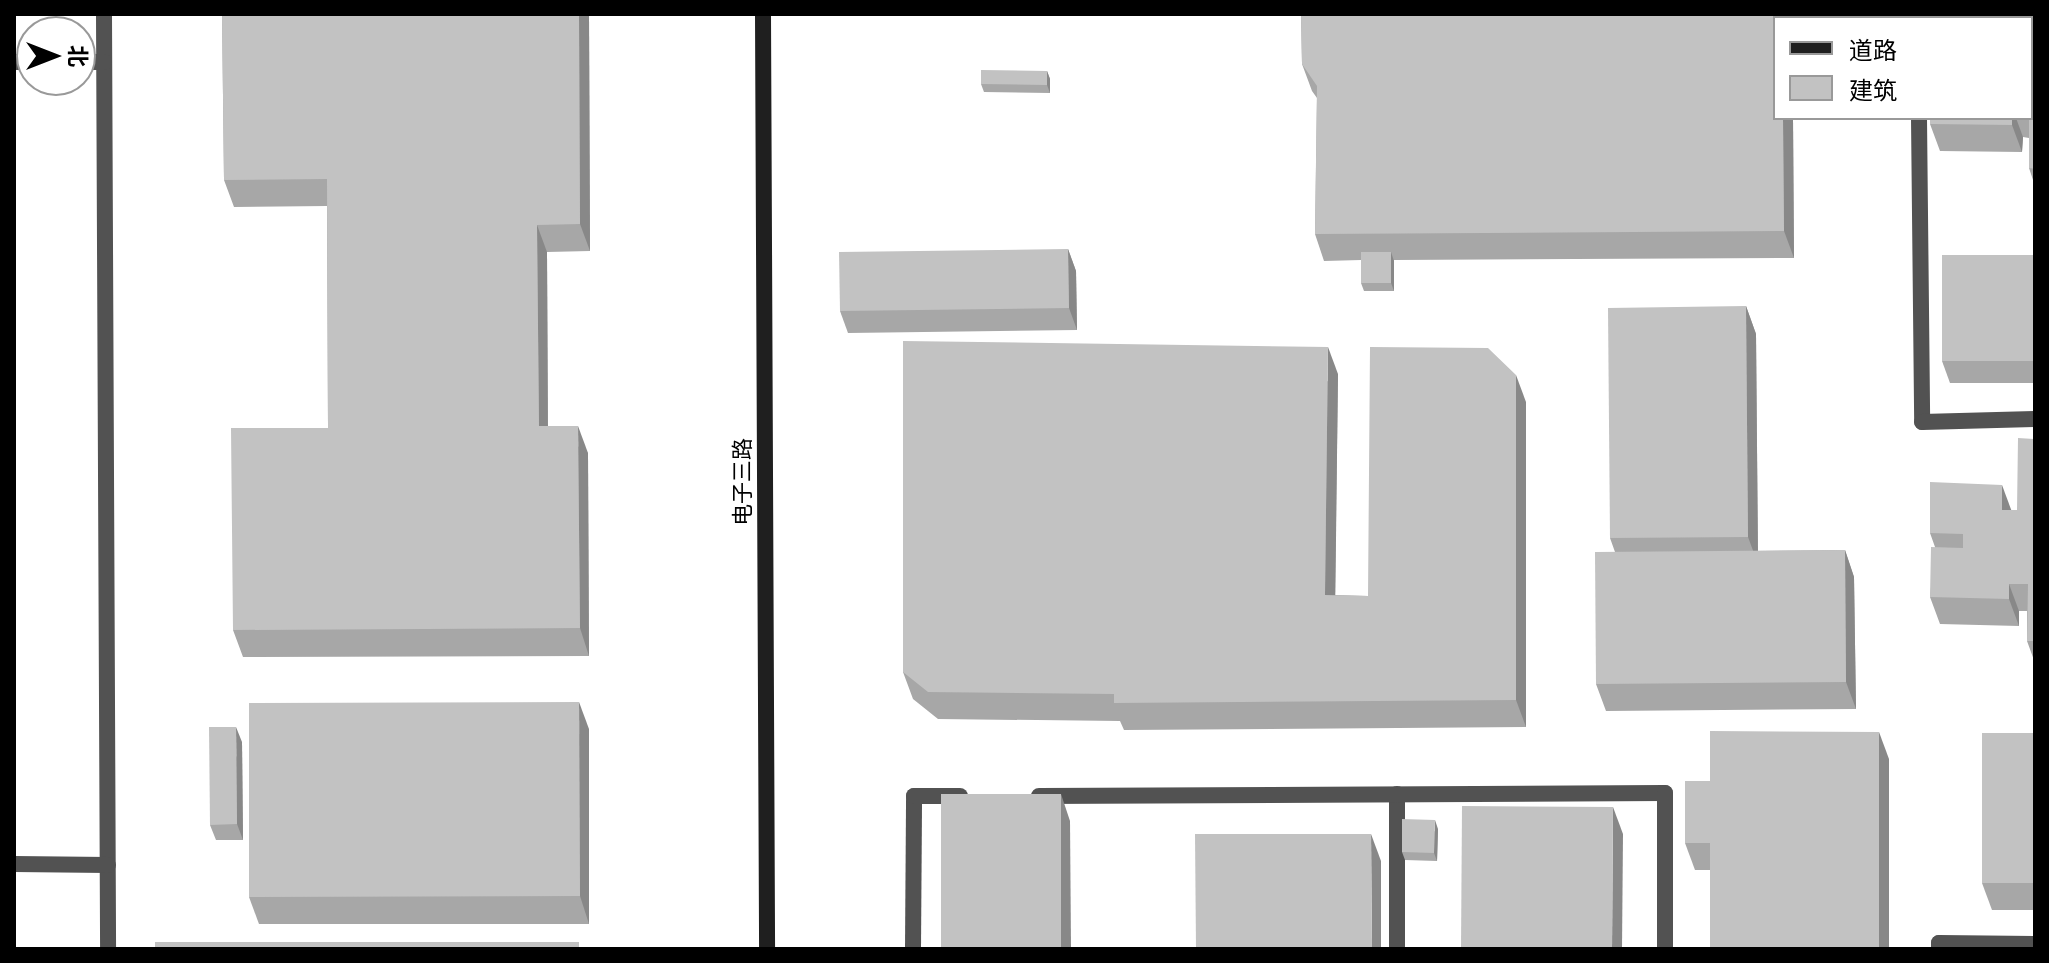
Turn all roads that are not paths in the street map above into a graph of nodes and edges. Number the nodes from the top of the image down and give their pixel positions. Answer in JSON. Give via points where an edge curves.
{"nodes":[{"id":1,"x":104,"y":14,"type":"edge"},
{"id":2,"x":763,"y":14,"type":"edge"},
{"id":3,"x":96,"y":62,"type":"edge"},
{"id":4,"x":104,"y":62,"type":"junction"},
{"id":5,"x":1919,"y":120,"type":"edge"},
{"id":6,"x":2035,"y":419,"type":"edge"},
{"id":7,"x":1397,"y":794,"type":"junction"},
{"id":8,"x":976,"y":796,"type":"edge"},
{"id":9,"x":1023,"y":796,"type":"edge"},
{"id":10,"x":14,"y":864,"type":"edge"},
{"id":11,"x":108,"y":865,"type":"junction"},
{"id":12,"x":2035,"y":944,"type":"edge"},
{"id":13,"x":108,"y":949,"type":"edge"},
{"id":14,"x":767,"y":949,"type":"edge"},
{"id":15,"x":913,"y":949,"type":"edge"},
{"id":16,"x":1397,"y":949,"type":"edge"},
{"id":17,"x":1665,"y":949,"type":"edge"},
{"id":18,"x":1939,"y":949,"type":"edge"}],
"edges":[{"from":1,"to":4,"type":"street"},
{"from":2,"to":14,"type":"street","name":"电子三路"},
{"from":3,"to":4,"type":"street"},
{"from":4,"to":11,"type":"street"},
{"from":5,"to":6,"type":"street","via":[[1922,422]]},
{"from":7,"to":9,"type":"street"},
{"from":7,"to":16,"type":"street"},
{"from":7,"to":17,"type":"street","via":[[1665,793]]},
{"from":8,"to":15,"type":"street","via":[[914,796]]},
{"from":10,"to":11,"type":"street"},
{"from":11,"to":13,"type":"street"},
{"from":12,"to":18,"type":"street","via":[[1939,943]]}]}
